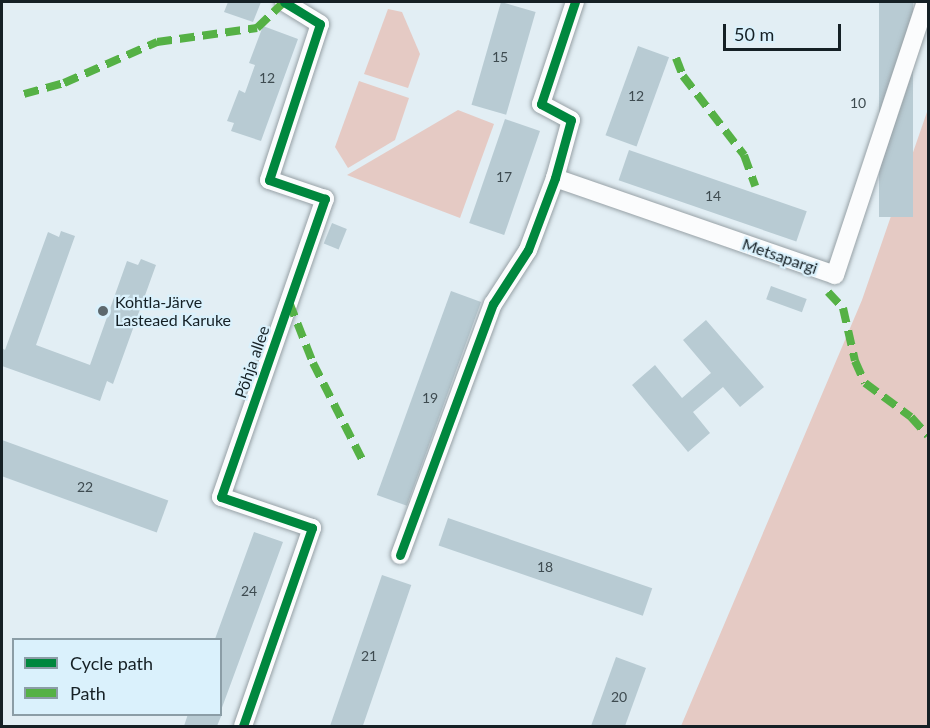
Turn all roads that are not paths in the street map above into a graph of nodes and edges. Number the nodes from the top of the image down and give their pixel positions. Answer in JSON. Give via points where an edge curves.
{"nodes":[{"id":1,"x":284,"y":2,"type":"edge"},
{"id":2,"x":575,"y":2,"type":"edge"},
{"id":3,"x":926,"y":2,"type":"edge"},
{"id":4,"x":555,"y":178,"type":"junction"},
{"id":5,"x":400,"y":555,"type":"dead end"},
{"id":6,"x":243,"y":726,"type":"edge"}],
"edges":[{"from":1,"to":6,"type":"street","name":"Põhja allee","via":[[320,24],[269,180],[325,199],[221,496],[312,528]]},
{"from":2,"to":4,"type":"street","via":[[541,104],[571,120]]},
{"from":3,"to":4,"type":"street","name":"Metsapargi","via":[[835,275]]},
{"from":4,"to":5,"type":"street","via":[[528,250],[493,304]]}]}
